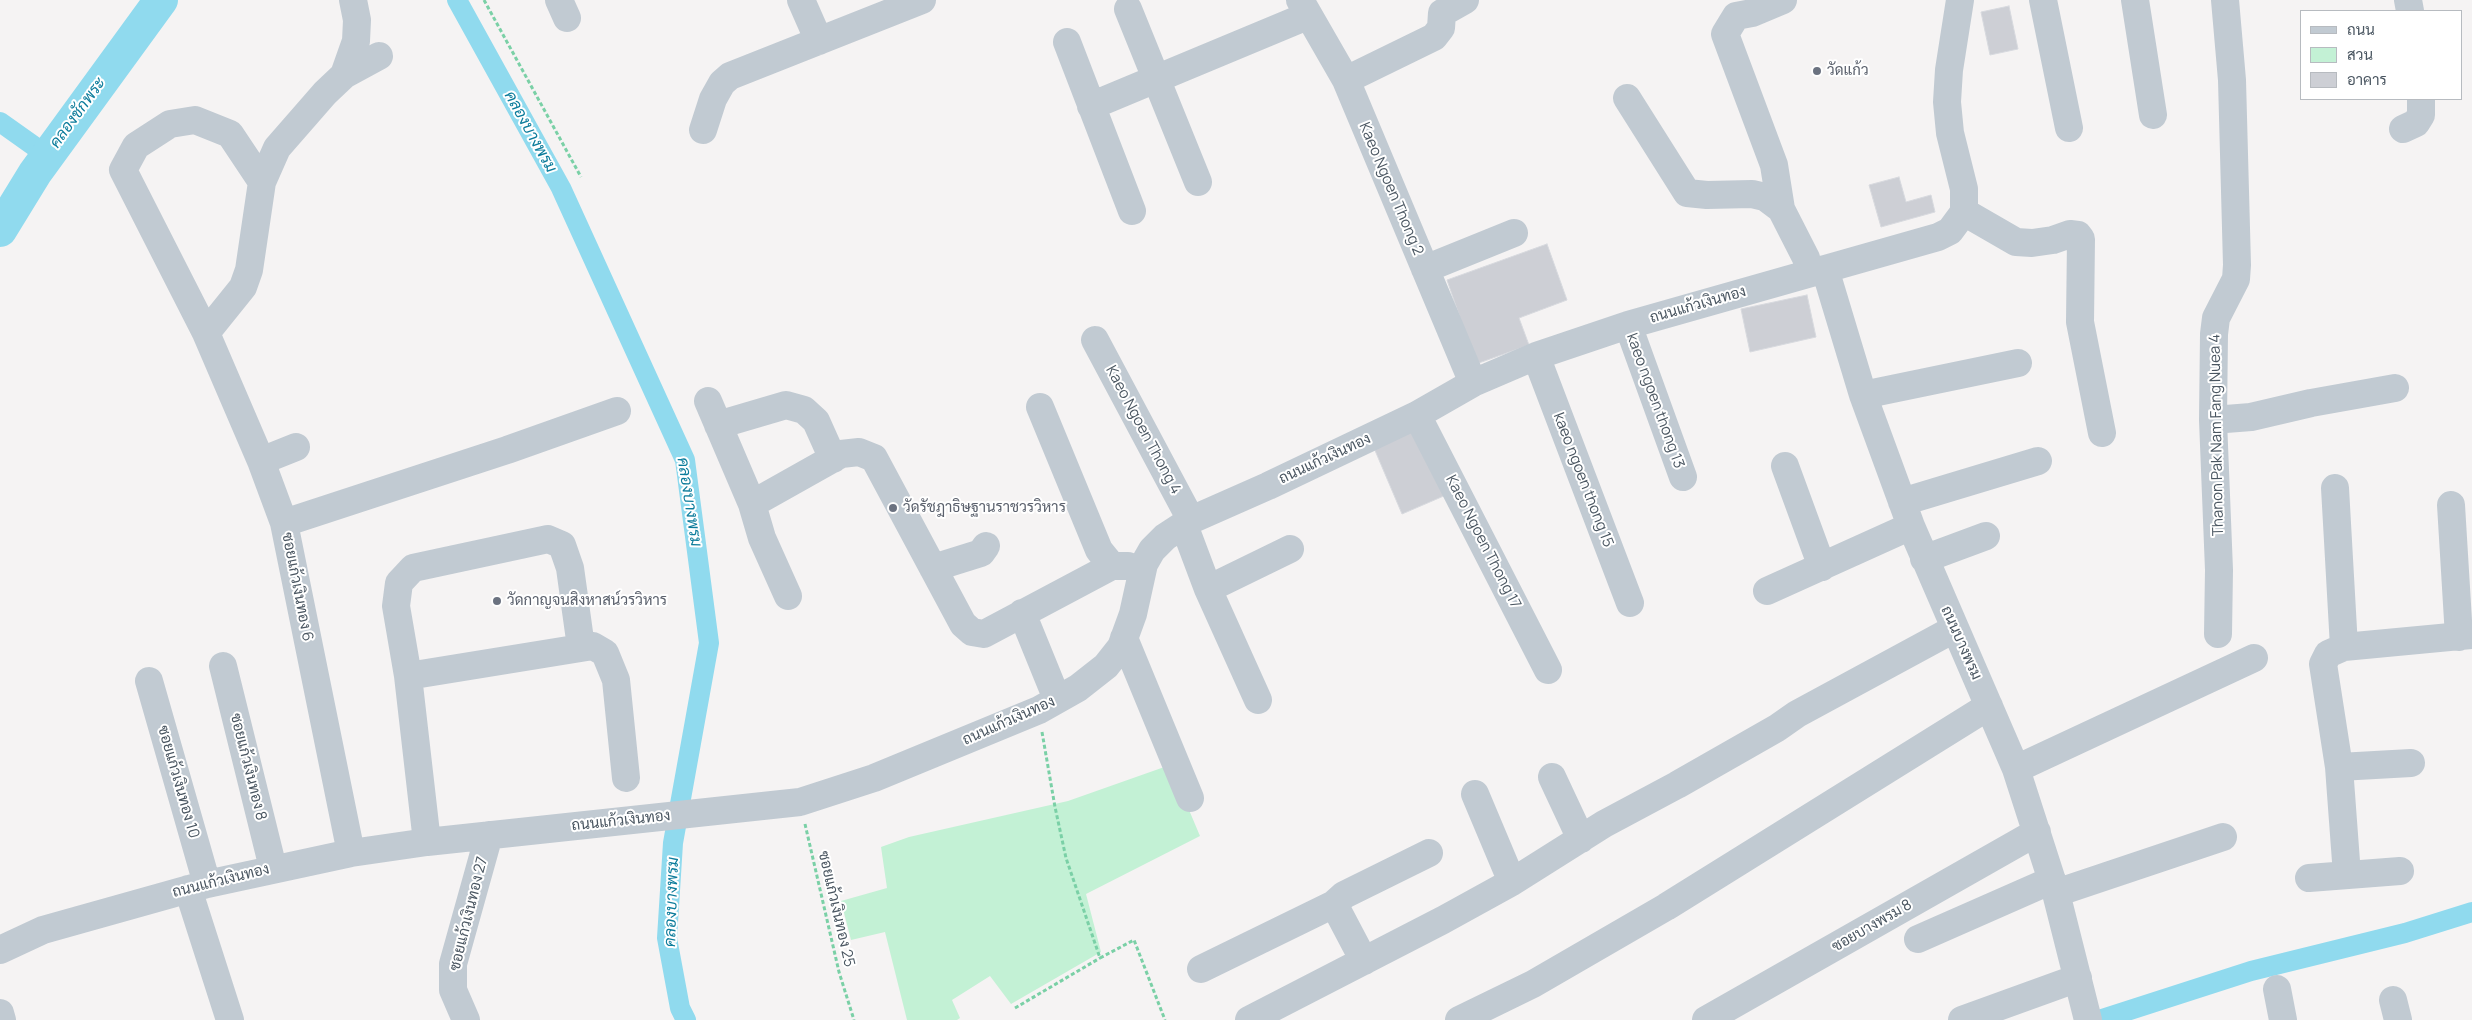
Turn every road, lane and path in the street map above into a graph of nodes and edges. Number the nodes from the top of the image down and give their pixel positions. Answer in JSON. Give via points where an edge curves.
{"nodes":[{"id":1,"x":353,"y":0,"type":"edge"},
{"id":2,"x":484,"y":0,"type":"edge"},
{"id":3,"x":801,"y":0,"type":"edge"},
{"id":4,"x":922,"y":0,"type":"edge"},
{"id":5,"x":1782,"y":0,"type":"edge"},
{"id":6,"x":2043,"y":0,"type":"edge"},
{"id":7,"x":2134,"y":0,"type":"edge"},
{"id":8,"x":2225,"y":0,"type":"edge"},
{"id":9,"x":1962,"y":1,"type":"edge"},
{"id":10,"x":1448,"y":4,"type":"edge"},
{"id":11,"x":1303,"y":8,"type":"edge"},
{"id":12,"x":1734,"y":8,"type":"edge"},
{"id":13,"x":1128,"y":9,"type":"dead end"},
{"id":14,"x":819,"y":41,"type":"junction"},
{"id":15,"x":1067,"y":42,"type":"dead end"},
{"id":16,"x":379,"y":56,"type":"dead end"},
{"id":17,"x":344,"y":75,"type":"junction"},
{"id":18,"x":1154,"y":80,"type":"junction"},
{"id":19,"x":1346,"y":80,"type":"junction"},
{"id":20,"x":1627,"y":98,"type":"dead end"},
{"id":21,"x":2421,"y":100,"type":"edge"},
{"id":22,"x":1091,"y":106,"type":"junction"},
{"id":23,"x":2153,"y":115,"type":"dead end"},
{"id":24,"x":2069,"y":128,"type":"dead end"},
{"id":25,"x":2403,"y":129,"type":"dead end"},
{"id":26,"x":703,"y":130,"type":"dead end"},
{"id":27,"x":581,"y":177,"type":"dead end"},
{"id":28,"x":262,"y":182,"type":"junction"},
{"id":29,"x":1198,"y":182,"type":"dead end"},
{"id":30,"x":1781,"y":209,"type":"junction"},
{"id":31,"x":1132,"y":211,"type":"dead end"},
{"id":32,"x":1964,"y":212,"type":"junction"},
{"id":33,"x":1514,"y":233,"type":"dead end"},
{"id":34,"x":1425,"y":269,"type":"junction"},
{"id":35,"x":1818,"y":271,"type":"junction"},
{"id":36,"x":1628,"y":325,"type":"junction"},
{"id":37,"x":206,"y":333,"type":"junction"},
{"id":38,"x":1095,"y":340,"type":"dead end"},
{"id":39,"x":1536,"y":356,"type":"junction"},
{"id":40,"x":2018,"y":363,"type":"dead end"},
{"id":41,"x":1473,"y":383,"type":"junction"},
{"id":42,"x":2395,"y":388,"type":"dead end"},
{"id":43,"x":1863,"y":395,"type":"junction"},
{"id":44,"x":1040,"y":408,"type":"dead end"},
{"id":45,"x":617,"y":411,"type":"dead end"},
{"id":46,"x":1417,"y":415,"type":"junction"},
{"id":47,"x":2213,"y":420,"type":"junction"},
{"id":48,"x":2102,"y":433,"type":"dead end"},
{"id":49,"x":296,"y":447,"type":"dead end"},
{"id":50,"x":833,"y":459,"type":"junction"},
{"id":51,"x":261,"y":461,"type":"junction"},
{"id":52,"x":2038,"y":461,"type":"dead end"},
{"id":53,"x":1786,"y":466,"type":"dead end"},
{"id":54,"x":1683,"y":477,"type":"dead end"},
{"id":55,"x":2335,"y":488,"type":"dead end"},
{"id":56,"x":752,"y":504,"type":"junction"},
{"id":57,"x":2451,"y":505,"type":"dead end"},
{"id":58,"x":1906,"y":514,"type":"junction"},
{"id":59,"x":1187,"y":522,"type":"junction"},
{"id":60,"x":284,"y":523,"type":"junction"},
{"id":61,"x":1986,"y":536,"type":"dead end"},
{"id":62,"x":986,"y":546,"type":"dead end"},
{"id":63,"x":1290,"y":548,"type":"dead end"},
{"id":64,"x":1924,"y":559,"type":"junction"},
{"id":65,"x":1144,"y":564,"type":"junction"},
{"id":66,"x":1112,"y":566,"type":"junction"},
{"id":67,"x":1822,"y":567,"type":"junction"},
{"id":68,"x":933,"y":568,"type":"junction"},
{"id":69,"x":1208,"y":589,"type":"junction"},
{"id":70,"x":1767,"y":591,"type":"dead end"},
{"id":71,"x":788,"y":596,"type":"dead end"},
{"id":72,"x":1630,"y":603,"type":"dead end"},
{"id":73,"x":1022,"y":613,"type":"junction"},
{"id":74,"x":1954,"y":629,"type":"junction"},
{"id":75,"x":2218,"y":634,"type":"dead end"},
{"id":76,"x":2465,"y":636,"type":"edge"},
{"id":77,"x":1124,"y":638,"type":"junction"},
{"id":78,"x":581,"y":646,"type":"junction"},
{"id":79,"x":2344,"y":647,"type":"junction"},
{"id":80,"x":2254,"y":658,"type":"dead end"},
{"id":81,"x":223,"y":666,"type":"dead end"},
{"id":82,"x":1548,"y":670,"type":"dead end"},
{"id":83,"x":408,"y":676,"type":"junction"},
{"id":84,"x":149,"y":681,"type":"dead end"},
{"id":85,"x":1258,"y":700,"type":"dead end"},
{"id":86,"x":1048,"y":705,"type":"junction"},
{"id":87,"x":1988,"y":706,"type":"junction"},
{"id":88,"x":2411,"y":762,"type":"dead end"},
{"id":89,"x":2339,"y":767,"type":"junction"},
{"id":90,"x":2016,"y":769,"type":"junction"},
{"id":91,"x":1552,"y":777,"type":"dead end"},
{"id":92,"x":626,"y":778,"type":"dead end"},
{"id":93,"x":1475,"y":794,"type":"dead end"},
{"id":94,"x":1190,"y":798,"type":"dead end"},
{"id":95,"x":800,"y":802,"type":"junction"},
{"id":96,"x":2037,"y":832,"type":"junction"},
{"id":97,"x":489,"y":835,"type":"junction"},
{"id":98,"x":2222,"y":837,"type":"dead end"},
{"id":99,"x":1581,"y":839,"type":"junction"},
{"id":100,"x":427,"y":842,"type":"junction"},
{"id":101,"x":350,"y":853,"type":"junction"},
{"id":102,"x":1428,"y":853,"type":"dead end"},
{"id":103,"x":273,"y":868,"type":"junction"},
{"id":104,"x":2400,"y":871,"type":"dead end"},
{"id":105,"x":2347,"y":875,"type":"junction"},
{"id":106,"x":2309,"y":878,"type":"dead end"},
{"id":107,"x":1512,"y":882,"type":"junction"},
{"id":108,"x":197,"y":886,"type":"junction"},
{"id":109,"x":2054,"y":887,"type":"junction"},
{"id":110,"x":1334,"y":904,"type":"junction"},
{"id":111,"x":1918,"y":939,"type":"dead end"},
{"id":112,"x":0,"y":950,"type":"edge"},
{"id":113,"x":1100,"y":958,"type":"junction"},
{"id":114,"x":1364,"y":961,"type":"junction"},
{"id":115,"x":1201,"y":969,"type":"dead end"},
{"id":116,"x":2078,"y":978,"type":"junction"},
{"id":117,"x":2277,"y":989,"type":"dead end"},
{"id":118,"x":1015,"y":1008,"type":"dead end"},
{"id":119,"x":0,"y":1013,"type":"edge"},
{"id":120,"x":1717,"y":1018,"type":"edge"},
{"id":121,"x":2088,"y":1019,"type":"edge"},
{"id":122,"x":2,"y":1020,"type":"edge"},
{"id":123,"x":230,"y":1020,"type":"edge"},
{"id":124,"x":466,"y":1020,"type":"edge"},
{"id":125,"x":854,"y":1020,"type":"edge"},
{"id":126,"x":1165,"y":1020,"type":"edge"},
{"id":127,"x":1249,"y":1020,"type":"edge"},
{"id":128,"x":1459,"y":1020,"type":"edge"},
{"id":129,"x":1962,"y":1020,"type":"edge"},
{"id":130,"x":2283,"y":1020,"type":"edge"}],
"edges":[{"from":1,"to":17,"type":"street","via":[[356,41]]},
{"from":2,"to":27,"type":"path"},
{"from":3,"to":14,"type":"street"},
{"from":4,"to":14,"type":"street"},
{"from":5,"to":12,"type":"street","via":[[1752,13]]},
{"from":6,"to":24,"type":"street"},
{"from":7,"to":23,"type":"street"},
{"from":8,"to":47,"type":"street","name":"Thanon Pak Nam Fang Nuea 4","via":[[2232,80],[2237,265],[2236,279],[2216,318]]},
{"from":9,"to":32,"type":"street","via":[[1949,70],[1947,102],[1950,133],[1964,189]]},
{"from":10,"to":19,"type":"street","via":[[1441,28],[1434,37]]},
{"from":11,"to":18,"type":"street"},
{"from":11,"to":19,"type":"street","name":"Kaeo Ngoen Thong 2"},
{"from":12,"to":30,"type":"street","via":[[1724,34],[1774,165]]},
{"from":13,"to":18,"type":"street"},
{"from":14,"to":26,"type":"street","via":[[730,76],[713,99]]},
{"from":15,"to":22,"type":"street"},
{"from":16,"to":17,"type":"street"},
{"from":17,"to":28,"type":"street","via":[[324,93],[277,148]]},
{"from":18,"to":22,"type":"street"},
{"from":18,"to":29,"type":"street"},
{"from":19,"to":34,"type":"street","name":"Kaeo Ngoen Thong 2"},
{"from":20,"to":30,"type":"street","via":[[1687,193],[1752,194],[1765,197]]},
{"from":21,"to":25,"type":"street","via":[[2421,115],[2416,123]]},
{"from":22,"to":31,"type":"street"},
{"from":28,"to":37,"type":"street","via":[[243,287]]},
{"from":28,"to":37,"type":"street","name":"ซอยแก้วเงินทอง 6","via":[[230,134],[195,120],[170,124],[136,146],[123,170]]},
{"from":30,"to":35,"type":"street","name":"ถนนบางพรม","via":[[1806,258]]},
{"from":32,"to":35,"type":"street","name":"ถนนแก้วเงินทอง","via":[[1950,231],[1938,237]]},
{"from":32,"to":48,"type":"street","via":[[2016,242],[2053,240],[2070,234],[2081,239],[2080,322]]},
{"from":33,"to":34,"type":"street"},
{"from":34,"to":41,"type":"street","name":"Kaeo Ngoen Thong 2"},
{"from":35,"to":36,"type":"street","name":"ถนนแก้วเงินทอง"},
{"from":35,"to":43,"type":"street","name":"ถนนบางพรม"},
{"from":36,"to":39,"type":"street","name":"ถนนแก้วเงินทอง"},
{"from":36,"to":54,"type":"street","name":"kaeo ngoen thong 13"},
{"from":37,"to":51,"type":"street","name":"ซอยแก้วเงินทอง 6"},
{"from":38,"to":59,"type":"street","name":"Kaeo Ngoen Thong 4"},
{"from":39,"to":41,"type":"street","name":"ถนนแก้วเงินทอง"},
{"from":39,"to":72,"type":"street","name":"kaeo ngoen thong 15"},
{"from":40,"to":43,"type":"street"},
{"from":41,"to":46,"type":"street","name":"ถนนแก้วเงินทอง"},
{"from":42,"to":47,"type":"street"},
{"from":43,"to":58,"type":"street","name":"ถนนบางพรม"},
{"from":44,"to":66,"type":"street","via":[[1099,550]]},
{"from":45,"to":60,"type":"street"},
{"from":46,"to":59,"type":"street","name":"ถนนแก้วเงินทอง"},
{"from":46,"to":82,"type":"street","name":"Kaeo Ngoen Thong 17"},
{"from":47,"to":75,"type":"street","name":"Thanon Pak Nam Fang Nuea 4"},
{"from":49,"to":51,"type":"street"},
{"from":50,"to":56,"type":"street"},
{"from":50,"to":56,"type":"street","via":[[816,420],[804,410],[786,405],[713,413]]},
{"from":50,"to":68,"type":"street","via":[[841,454],[859,452],[874,458]]},
{"from":51,"to":60,"type":"street","name":"ซอยแก้วเงินทอง 6"},
{"from":52,"to":58,"type":"street"},
{"from":53,"to":67,"type":"street"},
{"from":55,"to":79,"type":"street"},
{"from":56,"to":71,"type":"street","via":[[762,538]]},
{"from":57,"to":76,"type":"street"},
{"from":58,"to":64,"type":"street","name":"ถนนบางพรม"},
{"from":58,"to":67,"type":"street"},
{"from":59,"to":65,"type":"street","name":"ถนนแก้วเงินทอง","via":[[1158,543]]},
{"from":59,"to":69,"type":"street","name":"Kaeo Ngoen Thong 4"},
{"from":60,"to":101,"type":"street","name":"ซอยแก้วเงินทอง 6"},
{"from":61,"to":64,"type":"street"},
{"from":62,"to":68,"type":"street","via":[[981,553]]},
{"from":63,"to":69,"type":"street"},
{"from":64,"to":74,"type":"street","name":"ถนนบางพรม"},
{"from":65,"to":66,"type":"street"},
{"from":65,"to":77,"type":"street","name":"ถนนแก้วเงินทอง"},
{"from":66,"to":73,"type":"street"},
{"from":67,"to":70,"type":"street"},
{"from":68,"to":73,"type":"street","via":[[963,624],[972,632],[984,634]]},
{"from":69,"to":85,"type":"street","name":"Kaeo Ngoen Thong 4"},
{"from":73,"to":86,"type":"street"},
{"from":74,"to":87,"type":"street","name":"ถนนบางพรม"},
{"from":74,"to":99,"type":"street","via":[[1797,714]]},
{"from":76,"to":79,"type":"street"},
{"from":77,"to":86,"type":"street","name":"ถนนแก้วเงินทอง","via":[[1106,666],[1078,688]]},
{"from":77,"to":94,"type":"street"},
{"from":78,"to":83,"type":"street"},
{"from":78,"to":83,"type":"street","via":[[570,568],[562,545],[548,539],[413,568],[399,583],[396,606]]},
{"from":78,"to":92,"type":"street","via":[[593,646],[605,653],[616,680]]},
{"from":79,"to":89,"type":"street","via":[[2328,654],[2323,664]]},
{"from":80,"to":90,"type":"street"},
{"from":81,"to":103,"type":"street","name":"ซอยแก้วเงินทอง 8"},
{"from":83,"to":100,"type":"street"},
{"from":84,"to":108,"type":"street","name":"ซอยแก้วเงินทอง 10"},
{"from":86,"to":95,"type":"street","name":"ถนนแก้วเงินทอง","via":[[874,778]]},
{"from":86,"to":113,"type":"path","via":[[1060,832]]},
{"from":87,"to":90,"type":"street","name":"ถนนบางพรม"},
{"from":87,"to":128,"type":"street","via":[[1666,907],[1533,984]]},
{"from":88,"to":89,"type":"street"},
{"from":89,"to":105,"type":"street"},
{"from":90,"to":96,"type":"street","name":"ถนนบางพรม"},
{"from":91,"to":99,"type":"street"},
{"from":93,"to":107,"type":"street"},
{"from":95,"to":97,"type":"street","name":"ถนนแก้วเงินทอง"},
{"from":95,"to":125,"type":"path","name":"ซอยแก้วเงินทอง 25","via":[[839,972]]},
{"from":96,"to":109,"type":"street","name":"ถนนบางพรม"},
{"from":96,"to":120,"type":"street","name":"ซอยบางพรม 8"},
{"from":97,"to":100,"type":"street","name":"ถนนแก้วเงินทอง"},
{"from":97,"to":124,"type":"street","name":"ซอยแก้วเงินทอง 27","via":[[453,964],[453,990]]},
{"from":98,"to":109,"type":"street"},
{"from":99,"to":107,"type":"street"},
{"from":100,"to":101,"type":"street","name":"ถนนแก้วเงินทอง"},
{"from":101,"to":103,"type":"street","name":"ถนนแก้วเงินทอง"},
{"from":102,"to":110,"type":"street","via":[[1344,895]]},
{"from":103,"to":108,"type":"street","name":"ถนนแก้วเงินทอง"},
{"from":104,"to":105,"type":"street"},
{"from":105,"to":106,"type":"street"},
{"from":107,"to":114,"type":"street"},
{"from":108,"to":112,"type":"street","name":"ถนนแก้วเงินทอง","via":[[43,930]]},
{"from":108,"to":123,"type":"street","name":"ซอยแก้วเงินทอง 10"},
{"from":109,"to":111,"type":"street"},
{"from":109,"to":116,"type":"street","name":"ถนนบางพรม"},
{"from":110,"to":114,"type":"street"},
{"from":110,"to":115,"type":"street"},
{"from":113,"to":118,"type":"path"},
{"from":113,"to":126,"type":"path","via":[[1134,940]]},
{"from":114,"to":127,"type":"street"},
{"from":116,"to":121,"type":"street","name":"ถนนบางพรม"},
{"from":116,"to":129,"type":"street"},
{"from":117,"to":130,"type":"street"},
{"from":119,"to":122,"type":"street"}]}
